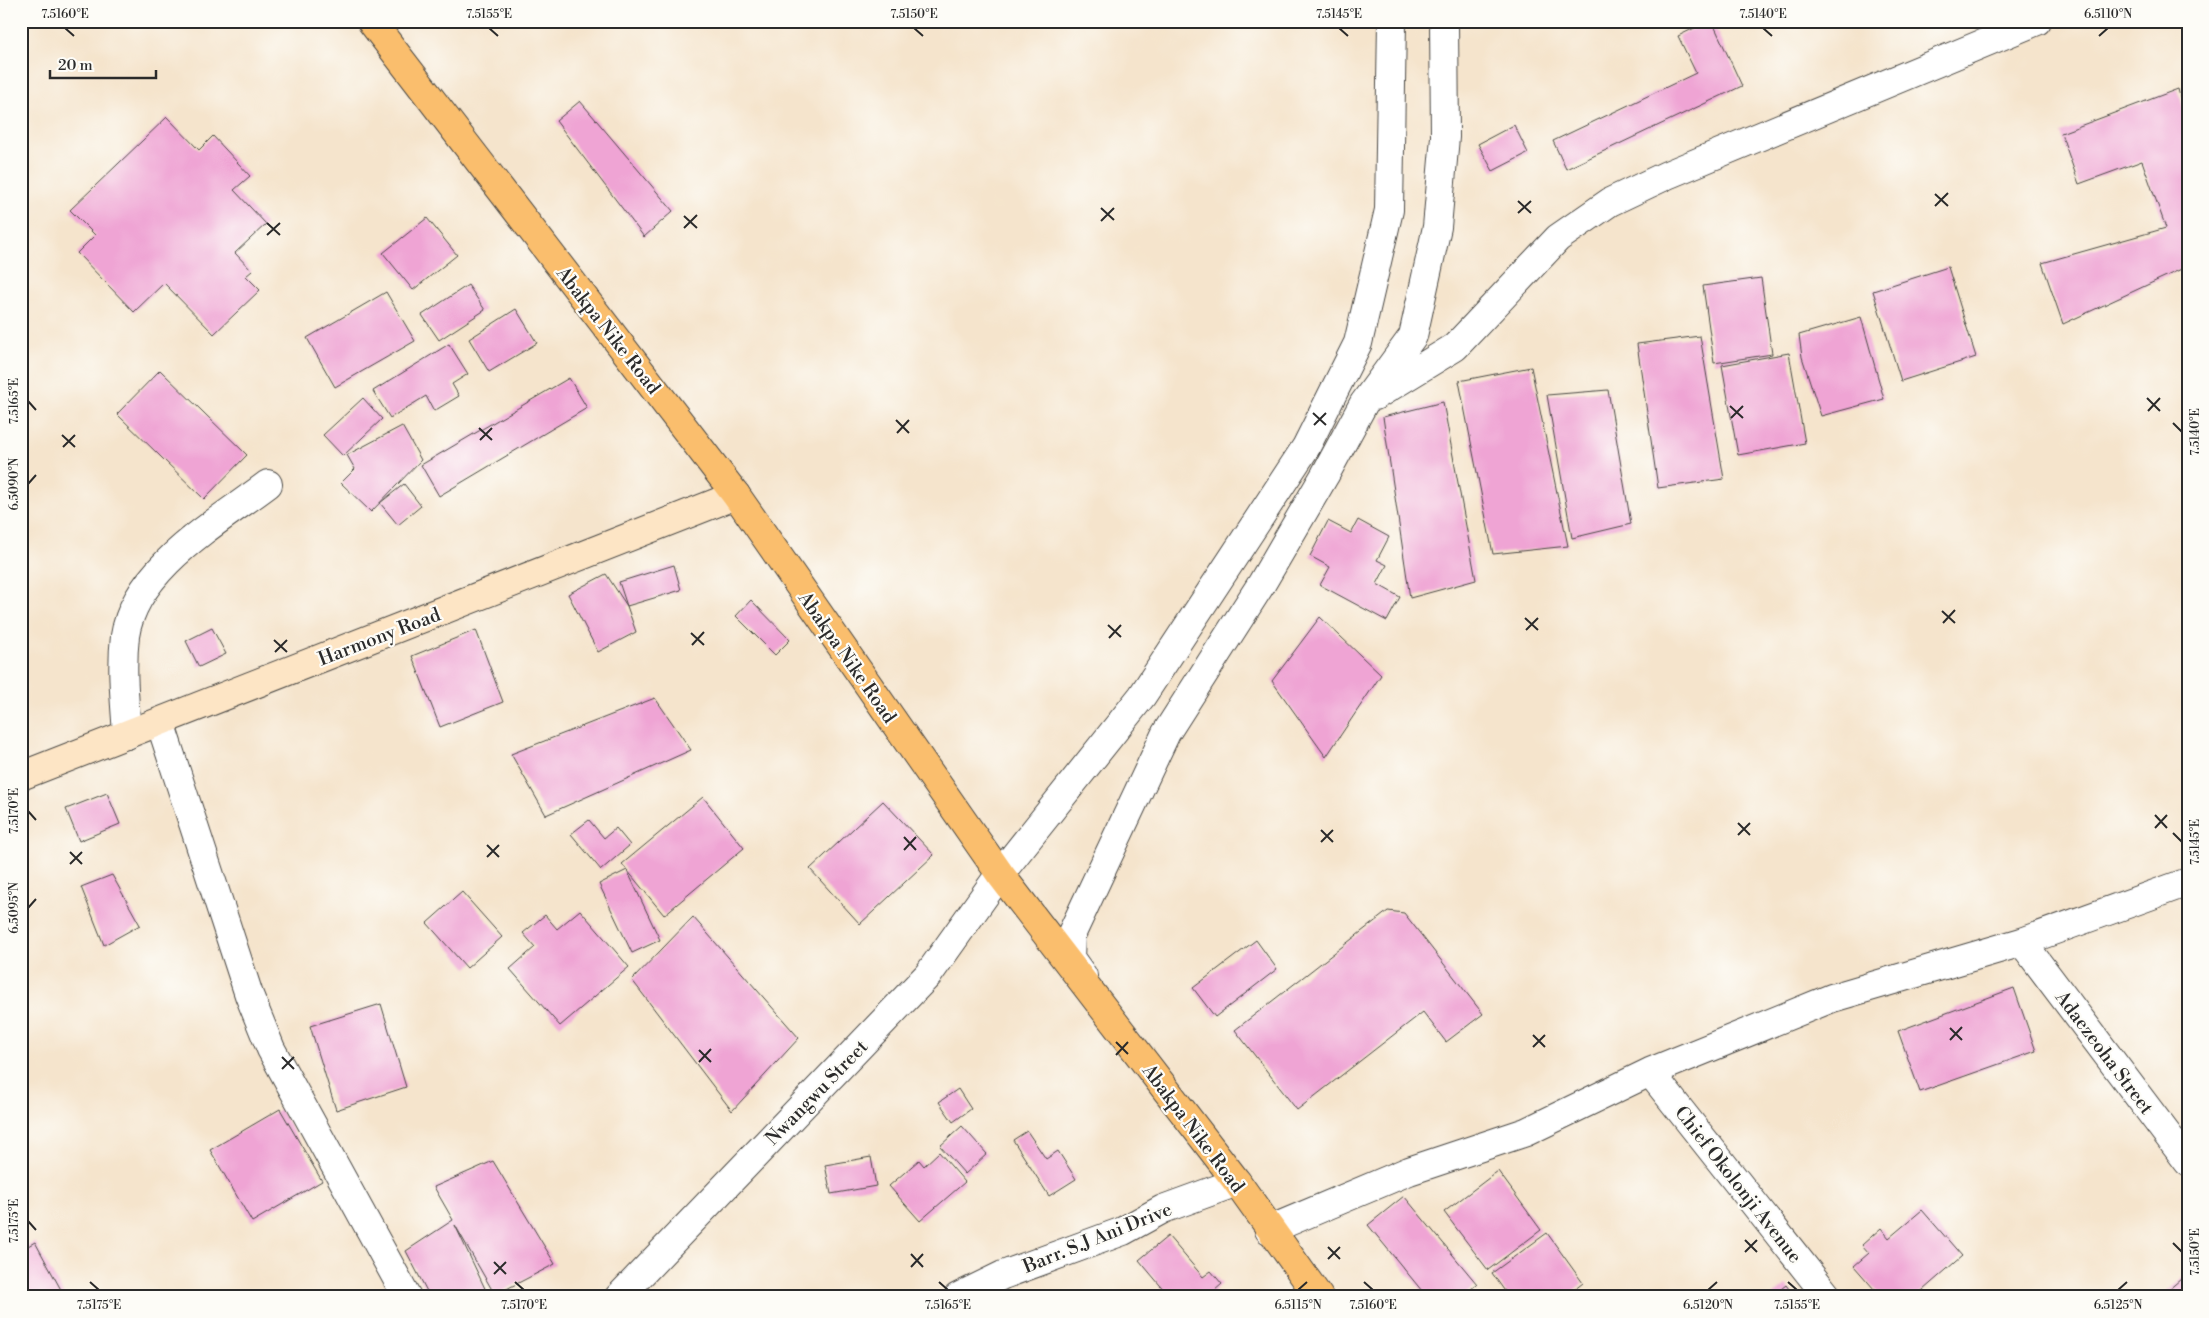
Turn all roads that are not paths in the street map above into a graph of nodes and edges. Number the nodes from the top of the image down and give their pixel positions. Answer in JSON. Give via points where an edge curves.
{"nodes":[{"id":1,"x":371,"y":21,"type":"edge"},
{"id":2,"x":1392,"y":21,"type":"edge"},
{"id":3,"x":1444,"y":21,"type":"edge"},
{"id":4,"x":2037,"y":21,"type":"edge"},
{"id":5,"x":1364,"y":403,"type":"junction"},
{"id":6,"x":268,"y":484,"type":"dead end"},
{"id":7,"x":736,"y":495,"type":"junction"},
{"id":8,"x":160,"y":722,"type":"junction"},
{"id":9,"x":127,"y":735,"type":"junction"},
{"id":10,"x":21,"y":776,"type":"edge"},
{"id":11,"x":1000,"y":874,"type":"junction"},
{"id":12,"x":2188,"y":882,"type":"edge"},
{"id":13,"x":2022,"y":942,"type":"junction"},
{"id":14,"x":1650,"y":1072,"type":"junction"},
{"id":15,"x":2188,"y":1162,"type":"edge"},
{"id":16,"x":1237,"y":1182,"type":"junction"},
{"id":17,"x":1271,"y":1229,"type":"junction"},
{"id":18,"x":407,"y":1297,"type":"edge"},
{"id":19,"x":619,"y":1297,"type":"edge"},
{"id":20,"x":958,"y":1297,"type":"edge"},
{"id":21,"x":1319,"y":1297,"type":"edge"},
{"id":22,"x":1828,"y":1297,"type":"edge"}],
"edges":[{"from":1,"to":7,"type":"main road","name":"Abakpa Nike Road"},
{"from":2,"to":11,"type":"street","name":"Nwangwu Street","via":[[1389,210],[1358,344],[1306,446],[1142,696]]},
{"from":3,"to":5,"type":"street","via":[[1445,137],[1437,226],[1413,336]]},
{"from":4,"to":5,"type":"street","via":[[1610,202],[1558,238],[1455,347]]},
{"from":5,"to":17,"type":"street","via":[[1262,583],[1166,733],[1071,935],[1070,958]]},
{"from":6,"to":9,"type":"street","via":[[180,550],[151,579],[125,634],[122,675]]},
{"from":7,"to":8,"type":"main road","name":"Harmony Road"},
{"from":7,"to":11,"type":"main road","name":"Abakpa Nike Road"},
{"from":8,"to":9,"type":"main road","name":"Harmony Road"},
{"from":8,"to":18,"type":"street","via":[[249,995],[271,1049]]},
{"from":9,"to":10,"type":"main road","name":"Harmony Road"},
{"from":11,"to":16,"type":"main road","name":"Abakpa Nike Road"},
{"from":11,"to":19,"type":"street","name":"Nwangwu Street","via":[[928,975]]},
{"from":12,"to":13,"type":"street"},
{"from":13,"to":14,"type":"street","via":[[1832,998]]},
{"from":13,"to":15,"type":"street","name":"Adaezeoha Street"},
{"from":14,"to":17,"type":"street","via":[[1526,1132],[1409,1171]]},
{"from":14,"to":22,"type":"street","name":"Chief Okolonji Avenue"},
{"from":16,"to":17,"type":"main road","name":"Abakpa Nike Road"},
{"from":16,"to":20,"type":"street","name":"Barr. S.J Ani Drive","via":[[1163,1210],[1123,1231],[1003,1275]]},
{"from":17,"to":21,"type":"main road","name":"Abakpa Nike Road"}]}
